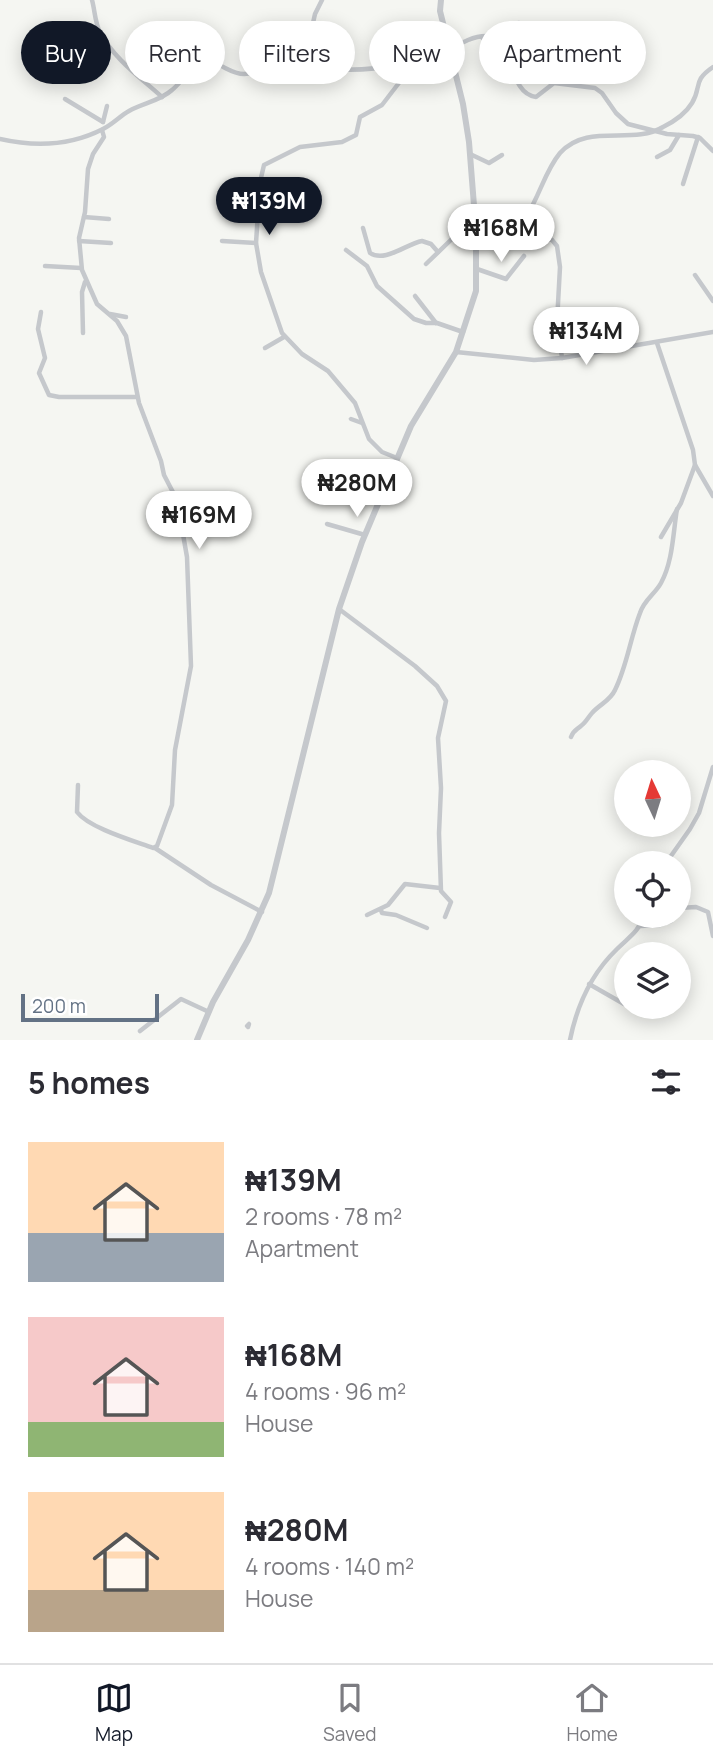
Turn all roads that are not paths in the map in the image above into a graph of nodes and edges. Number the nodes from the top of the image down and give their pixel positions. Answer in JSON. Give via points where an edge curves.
{"nodes":[{"id":1,"x":92,"y":0,"type":"edge"},
{"id":2,"x":322,"y":0,"type":"edge"},
{"id":3,"x":441,"y":0,"type":"edge"},
{"id":4,"x":314,"y":21,"type":"edge"},
{"id":5,"x":443,"y":21,"type":"edge"},
{"id":6,"x":713,"y":67,"type":"edge"},
{"id":7,"x":239,"y":74,"type":"edge"},
{"id":8,"x":398,"y":84,"type":"edge"},
{"id":9,"x":458,"y":84,"type":"edge"},
{"id":10,"x":518,"y":84,"type":"edge"},
{"id":11,"x":553,"y":84,"type":"edge"},
{"id":12,"x":562,"y":84,"type":"edge"},
{"id":13,"x":162,"y":97,"type":"junction"},
{"id":14,"x":65,"y":99,"type":"dead end"},
{"id":15,"x":107,"y":106,"type":"dead end"},
{"id":16,"x":103,"y":122,"type":"junction"},
{"id":17,"x":103,"y":129,"type":"junction"},
{"id":18,"x":656,"y":131,"type":"junction"},
{"id":19,"x":679,"y":135,"type":"junction"},
{"id":20,"x":698,"y":137,"type":"junction"},
{"id":21,"x":0,"y":139,"type":"edge"},
{"id":22,"x":713,"y":151,"type":"edge"},
{"id":23,"x":470,"y":154,"type":"junction"},
{"id":24,"x":502,"y":155,"type":"dead end"},
{"id":25,"x":657,"y":157,"type":"dead end"},
{"id":26,"x":683,"y":184,"type":"dead end"},
{"id":27,"x":474,"y":209,"type":"junction"},
{"id":28,"x":308,"y":214,"type":"dead end"},
{"id":29,"x":518,"y":216,"type":"junction"},
{"id":30,"x":85,"y":217,"type":"junction"},
{"id":31,"x":257,"y":217,"type":"junction"},
{"id":32,"x":109,"y":219,"type":"dead end"},
{"id":33,"x":475,"y":221,"type":"junction"},
{"id":34,"x":363,"y":228,"type":"dead end"},
{"id":35,"x":79,"y":241,"type":"junction"},
{"id":36,"x":222,"y":241,"type":"dead end"},
{"id":37,"x":111,"y":243,"type":"dead end"},
{"id":38,"x":256,"y":243,"type":"junction"},
{"id":39,"x":346,"y":250,"type":"dead end"},
{"id":40,"x":438,"y":252,"type":"junction"},
{"id":41,"x":524,"y":256,"type":"dead end"},
{"id":42,"x":426,"y":264,"type":"dead end"},
{"id":43,"x":45,"y":266,"type":"dead end"},
{"id":44,"x":81,"y":268,"type":"junction"},
{"id":45,"x":477,"y":269,"type":"junction"},
{"id":46,"x":695,"y":275,"type":"dead end"},
{"id":47,"x":85,"y":281,"type":"junction"},
{"id":48,"x":415,"y":296,"type":"dead end"},
{"id":49,"x":713,"y":301,"type":"edge"},
{"id":50,"x":41,"y":312,"type":"dead end"},
{"id":51,"x":108,"y":314,"type":"junction"},
{"id":52,"x":126,"y":317,"type":"dead end"},
{"id":53,"x":437,"y":323,"type":"junction"},
{"id":54,"x":83,"y":332,"type":"dead end"},
{"id":55,"x":463,"y":332,"type":"junction"},
{"id":56,"x":713,"y":332,"type":"edge"},
{"id":57,"x":284,"y":337,"type":"junction"},
{"id":58,"x":657,"y":343,"type":"junction"},
{"id":59,"x":265,"y":348,"type":"dead end"},
{"id":60,"x":456,"y":352,"type":"junction"},
{"id":61,"x":562,"y":358,"type":"junction"},
{"id":62,"x":138,"y":397,"type":"junction"},
{"id":63,"x":351,"y":419,"type":"dead end"},
{"id":64,"x":362,"y":423,"type":"junction"},
{"id":65,"x":397,"y":458,"type":"junction"},
{"id":66,"x":695,"y":465,"type":"junction"},
{"id":67,"x":713,"y":496,"type":"edge"},
{"id":68,"x":677,"y":509,"type":"junction"},
{"id":69,"x":327,"y":524,"type":"dead end"},
{"id":70,"x":365,"y":535,"type":"junction"},
{"id":71,"x":661,"y":537,"type":"dead end"},
{"id":72,"x":339,"y":609,"type":"junction"},
{"id":73,"x":571,"y":737,"type":"dead end"},
{"id":74,"x":713,"y":767,"type":"edge"},
{"id":75,"x":78,"y":785,"type":"dead end"},
{"id":76,"x":155,"y":848,"type":"junction"},
{"id":77,"x":674,"y":851,"type":"edge"},
{"id":78,"x":440,"y":888,"type":"junction"},
{"id":79,"x":691,"y":907,"type":"edge"},
{"id":80,"x":382,"y":909,"type":"junction"},
{"id":81,"x":262,"y":912,"type":"junction"},
{"id":82,"x":367,"y":915,"type":"dead end"},
{"id":83,"x":445,"y":917,"type":"dead end"},
{"id":84,"x":427,"y":928,"type":"dead end"},
{"id":85,"x":639,"y":928,"type":"edge"},
{"id":86,"x":713,"y":936,"type":"edge"},
{"id":87,"x":589,"y":984,"type":"junction"},
{"id":88,"x":614,"y":998,"type":"edge"},
{"id":89,"x":209,"y":1012,"type":"junction"},
{"id":90,"x":140,"y":1031,"type":"dead end"},
{"id":91,"x":197,"y":1040,"type":"edge"},
{"id":92,"x":570,"y":1040,"type":"edge"}],
"edges":[{"from":1,"to":13,"type":"street","via":[[99,29],[108,43]]},
{"from":2,"to":4,"type":"street"},
{"from":3,"to":5,"type":"street"},
{"from":6,"to":18,"type":"street","via":[[700,78],[692,104]]},
{"from":7,"to":13,"type":"street","via":[[204,63]]},
{"from":8,"to":31,"type":"street","via":[[383,104],[360,117],[356,135],[342,142],[300,147],[264,165]]},
{"from":9,"to":23,"type":"street"},
{"from":10,"to":11,"type":"street","via":[[536,97]]},
{"from":12,"to":18,"type":"street","via":[[595,88],[622,119]]},
{"from":13,"to":17,"type":"street"},
{"from":14,"to":16,"type":"street"},
{"from":15,"to":16,"type":"street"},
{"from":16,"to":17,"type":"street"},
{"from":17,"to":21,"type":"street","via":[[36,145]]},
{"from":17,"to":30,"type":"street","via":[[104,138],[88,169]]},
{"from":18,"to":19,"type":"street"},
{"from":18,"to":29,"type":"street","via":[[585,137],[569,145],[546,174],[527,215]]},
{"from":19,"to":20,"type":"street"},
{"from":19,"to":25,"type":"street","via":[[670,150]]},
{"from":20,"to":22,"type":"street"},
{"from":20,"to":26,"type":"street"},
{"from":23,"to":24,"type":"street","via":[[489,163]]},
{"from":23,"to":27,"type":"street"},
{"from":27,"to":29,"type":"street"},
{"from":27,"to":33,"type":"street"},
{"from":28,"to":31,"type":"street"},
{"from":29,"to":61,"type":"street","via":[[530,234],[557,246]]},
{"from":30,"to":32,"type":"street"},
{"from":30,"to":35,"type":"street"},
{"from":31,"to":38,"type":"street"},
{"from":33,"to":40,"type":"street"},
{"from":33,"to":45,"type":"street"},
{"from":34,"to":40,"type":"street","via":[[373,256],[382,257],[422,241]]},
{"from":35,"to":37,"type":"street"},
{"from":35,"to":44,"type":"street"},
{"from":36,"to":38,"type":"street"},
{"from":38,"to":57,"type":"street"},
{"from":39,"to":53,"type":"street","via":[[367,266],[377,286],[408,314],[421,322]]},
{"from":40,"to":42,"type":"street"},
{"from":41,"to":45,"type":"street","via":[[506,279]]},
{"from":43,"to":44,"type":"street"},
{"from":44,"to":47,"type":"street"},
{"from":45,"to":55,"type":"street","via":[[476,291]]},
{"from":46,"to":49,"type":"street"},
{"from":47,"to":51,"type":"street"},
{"from":47,"to":54,"type":"street"},
{"from":48,"to":53,"type":"street"},
{"from":50,"to":62,"type":"street","via":[[38,329],[45,358],[39,373],[49,395]]},
{"from":51,"to":52,"type":"street"},
{"from":51,"to":62,"type":"street","via":[[126,335]]},
{"from":53,"to":55,"type":"street"},
{"from":55,"to":60,"type":"street"},
{"from":56,"to":58,"type":"street"},
{"from":57,"to":59,"type":"street"},
{"from":57,"to":64,"type":"street","via":[[328,371],[355,403]]},
{"from":58,"to":61,"type":"street"},
{"from":58,"to":66,"type":"street"},
{"from":60,"to":61,"type":"street"},
{"from":60,"to":65,"type":"street"},
{"from":62,"to":76,"type":"street","via":[[177,500],[189,578],[192,659],[175,750],[172,806]]},
{"from":63,"to":64,"type":"street"},
{"from":64,"to":65,"type":"street","via":[[382,452]]},
{"from":65,"to":70,"type":"street"},
{"from":66,"to":67,"type":"street"},
{"from":66,"to":68,"type":"street"},
{"from":68,"to":71,"type":"street"},
{"from":68,"to":73,"type":"street","via":[[669,563],[661,584],[640,611],[615,690]]},
{"from":69,"to":70,"type":"street"},
{"from":70,"to":72,"type":"street"},
{"from":72,"to":78,"type":"street","via":[[415,666],[446,701],[439,738]]},
{"from":72,"to":81,"type":"street"},
{"from":74,"to":77,"type":"street","via":[[699,813]]},
{"from":75,"to":76,"type":"street","via":[[80,816]]},
{"from":76,"to":81,"type":"street"},
{"from":78,"to":80,"type":"street","via":[[405,884]]},
{"from":78,"to":83,"type":"street","via":[[451,902]]},
{"from":79,"to":86,"type":"street","via":[[708,912]]},
{"from":80,"to":82,"type":"street"},
{"from":80,"to":84,"type":"street","via":[[382,914]]},
{"from":81,"to":89,"type":"street"},
{"from":85,"to":87,"type":"street"},
{"from":87,"to":88,"type":"street"},
{"from":87,"to":92,"type":"street"},
{"from":89,"to":90,"type":"street","via":[[181,999]]},
{"from":89,"to":91,"type":"street"}]}
